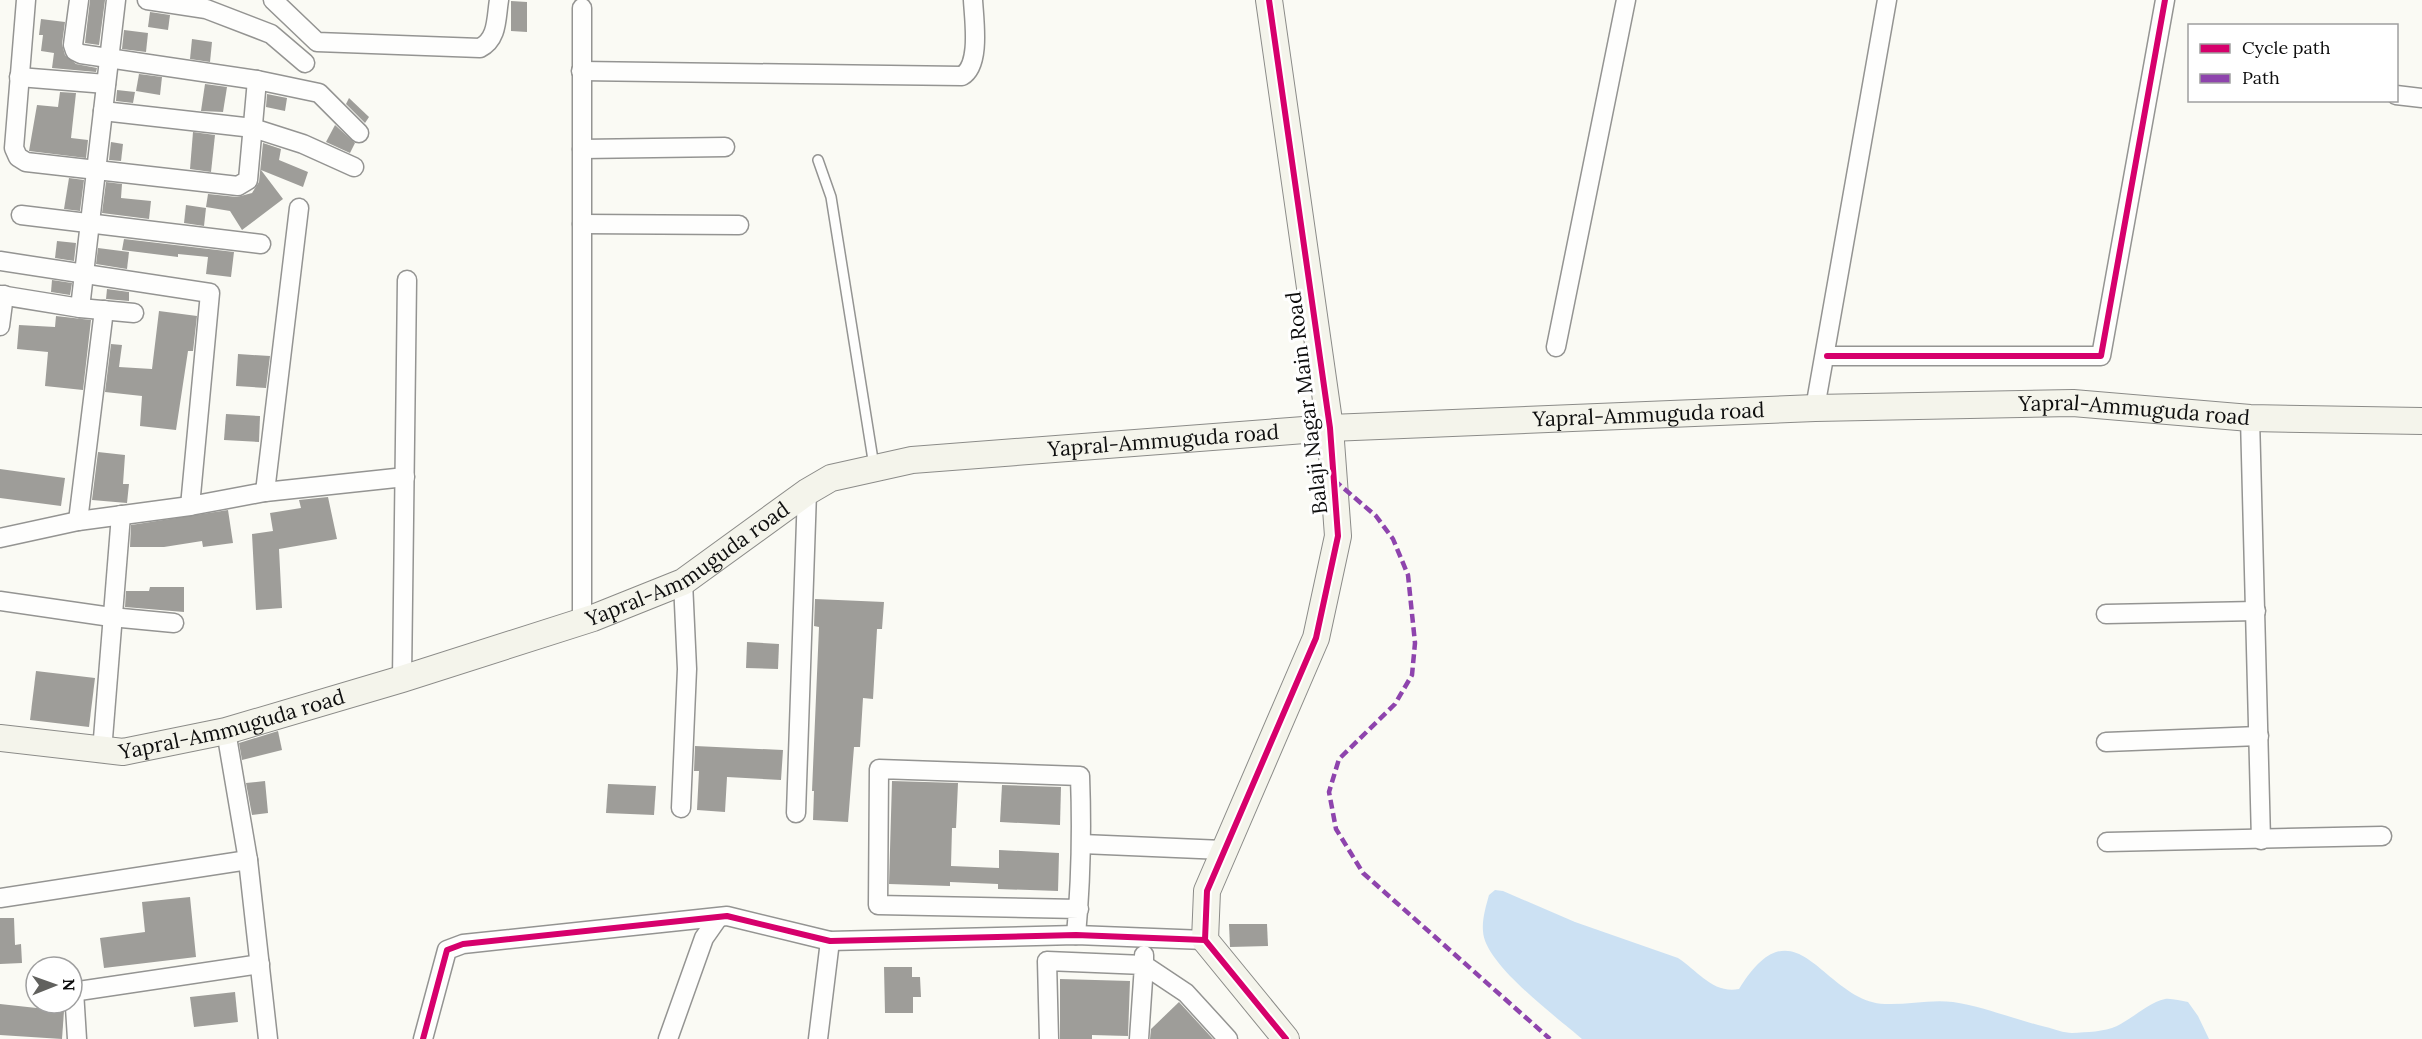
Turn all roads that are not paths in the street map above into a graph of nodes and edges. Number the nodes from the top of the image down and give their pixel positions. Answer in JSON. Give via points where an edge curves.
{"nodes":[{"id":1,"x":26,"y":0,"type":"edge"},
{"id":2,"x":79,"y":0,"type":"edge"},
{"id":3,"x":116,"y":0,"type":"edge"},
{"id":4,"x":147,"y":0,"type":"edge"},
{"id":5,"x":273,"y":0,"type":"edge"},
{"id":6,"x":500,"y":0,"type":"edge"},
{"id":7,"x":974,"y":0,"type":"edge"},
{"id":8,"x":1269,"y":0,"type":"edge"},
{"id":9,"x":1626,"y":0,"type":"edge"},
{"id":10,"x":1887,"y":0,"type":"edge"},
{"id":11,"x":2165,"y":0,"type":"edge"},
{"id":12,"x":582,"y":8,"type":"dead end"},
{"id":13,"x":109,"y":57,"type":"junction"},
{"id":14,"x":305,"y":63,"type":"dead end"},
{"id":15,"x":581,"y":71,"type":"junction"},
{"id":16,"x":20,"y":77,"type":"junction"},
{"id":17,"x":257,"y":80,"type":"junction"},
{"id":18,"x":106,"y":84,"type":"junction"},
{"id":19,"x":2398,"y":95,"type":"edge"},
{"id":20,"x":2422,"y":99,"type":"edge"},
{"id":21,"x":103,"y":111,"type":"junction"},
{"id":22,"x":253,"y":128,"type":"junction"},
{"id":23,"x":359,"y":133,"type":"dead end"},
{"id":24,"x":725,"y":147,"type":"dead end"},
{"id":25,"x":582,"y":149,"type":"junction"},
{"id":26,"x":818,"y":160,"type":"dead end"},
{"id":27,"x":354,"y":167,"type":"dead end"},
{"id":28,"x":96,"y":170,"type":"junction"},
{"id":29,"x":299,"y":208,"type":"dead end"},
{"id":30,"x":21,"y":215,"type":"dead end"},
{"id":31,"x":90,"y":222,"type":"junction"},
{"id":32,"x":582,"y":224,"type":"junction"},
{"id":33,"x":739,"y":225,"type":"dead end"},
{"id":34,"x":261,"y":244,"type":"dead end"},
{"id":35,"x":0,"y":261,"type":"edge"},
{"id":36,"x":84,"y":274,"type":"junction"},
{"id":37,"x":407,"y":280,"type":"dead end"},
{"id":38,"x":2,"y":295,"type":"edge"},
{"id":39,"x":80,"y":308,"type":"junction"},
{"id":40,"x":105,"y":310,"type":"junction"},
{"id":41,"x":134,"y":314,"type":"dead end"},
{"id":42,"x":0,"y":327,"type":"edge"},
{"id":43,"x":1556,"y":348,"type":"dead end"},
{"id":44,"x":1827,"y":356,"type":"dead end"},
{"id":45,"x":1815,"y":408,"type":"junction"},
{"id":46,"x":2250,"y":418,"type":"junction"},
{"id":47,"x":2422,"y":421,"type":"edge"},
{"id":48,"x":1330,"y":428,"type":"junction"},
{"id":49,"x":874,"y":468,"type":"junction"},
{"id":50,"x":405,"y":477,"type":"junction"},
{"id":51,"x":266,"y":492,"type":"junction"},
{"id":52,"x":807,"y":492,"type":"junction"},
{"id":53,"x":190,"y":506,"type":"junction"},
{"id":54,"x":121,"y":515,"type":"junction"},
{"id":55,"x":78,"y":521,"type":"junction"},
{"id":56,"x":0,"y":538,"type":"edge"},
{"id":57,"x":683,"y":582,"type":"junction"},
{"id":58,"x":0,"y":601,"type":"edge"},
{"id":59,"x":2256,"y":611,"type":"junction"},
{"id":60,"x":2106,"y":614,"type":"dead end"},
{"id":61,"x":111,"y":617,"type":"junction"},
{"id":62,"x":582,"y":622,"type":"junction"},
{"id":63,"x":174,"y":623,"type":"dead end"},
{"id":64,"x":402,"y":679,"type":"junction"},
{"id":65,"x":226,"y":731,"type":"junction"},
{"id":66,"x":2259,"y":736,"type":"junction"},
{"id":67,"x":0,"y":738,"type":"edge"},
{"id":68,"x":2106,"y":742,"type":"dead end"},
{"id":69,"x":102,"y":751,"type":"junction"},
{"id":70,"x":681,"y":808,"type":"dead end"},
{"id":71,"x":796,"y":813,"type":"dead end"},
{"id":72,"x":2382,"y":836,"type":"dead end"},
{"id":73,"x":2261,"y":840,"type":"junction"},
{"id":74,"x":2107,"y":842,"type":"dead end"},
{"id":75,"x":1082,"y":844,"type":"junction"},
{"id":76,"x":1223,"y":850,"type":"junction"},
{"id":77,"x":248,"y":860,"type":"junction"},
{"id":78,"x":0,"y":898,"type":"edge"},
{"id":79,"x":1079,"y":909,"type":"junction"},
{"id":80,"x":718,"y":918,"type":"junction"},
{"id":81,"x":1076,"y":935,"type":"junction"},
{"id":82,"x":1144,"y":939,"type":"junction"},
{"id":83,"x":1205,"y":940,"type":"junction"},
{"id":84,"x":830,"y":941,"type":"junction"},
{"id":85,"x":260,"y":964,"type":"junction"},
{"id":86,"x":1144,"y":964,"type":"junction"},
{"id":87,"x":84,"y":990,"type":"edge"},
{"id":88,"x":75,"y":1015,"type":"edge"},
{"id":89,"x":77,"y":1039,"type":"edge"},
{"id":90,"x":268,"y":1039,"type":"edge"},
{"id":91,"x":423,"y":1039,"type":"edge"},
{"id":92,"x":668,"y":1039,"type":"edge"},
{"id":93,"x":818,"y":1039,"type":"edge"},
{"id":94,"x":1049,"y":1039,"type":"edge"},
{"id":95,"x":1139,"y":1039,"type":"edge"},
{"id":96,"x":1228,"y":1039,"type":"edge"},
{"id":97,"x":1286,"y":1039,"type":"edge"}],
"edges":[{"from":1,"to":16,"type":"street"},
{"from":2,"to":13,"type":"street","via":[[75,51]]},
{"from":3,"to":13,"type":"street"},
{"from":4,"to":14,"type":"street","via":[[206,9],[271,34]]},
{"from":5,"to":6,"type":"street","via":[[317,42],[480,48],[489,44],[494,34]]},
{"from":7,"to":15,"type":"street","via":[[974,56],[971,67],[962,76]]},
{"from":8,"to":48,"type":"main road","name":"Balaji Nagar Main Road"},
{"from":9,"to":43,"type":"street"},
{"from":10,"to":45,"type":"street"},
{"from":11,"to":44,"type":"street","via":[[2101,356]]},
{"from":12,"to":15,"type":"street"},
{"from":13,"to":17,"type":"street"},
{"from":13,"to":18,"type":"street"},
{"from":15,"to":25,"type":"street"},
{"from":16,"to":18,"type":"street"},
{"from":16,"to":28,"type":"street","via":[[14,148],[18,157],[26,162]]},
{"from":17,"to":22,"type":"street"},
{"from":17,"to":23,"type":"street","via":[[319,93]]},
{"from":18,"to":21,"type":"street"},
{"from":19,"to":20,"type":"street"},
{"from":21,"to":22,"type":"street"},
{"from":21,"to":28,"type":"street"},
{"from":22,"to":27,"type":"street","via":[[303,144]]},
{"from":22,"to":28,"type":"street","via":[[248,180],[238,186]]},
{"from":24,"to":25,"type":"street"},
{"from":25,"to":32,"type":"street"},
{"from":26,"to":49,"type":"lane","via":[[831,197]]},
{"from":28,"to":31,"type":"street"},
{"from":29,"to":51,"type":"street"},
{"from":30,"to":31,"type":"street"},
{"from":31,"to":34,"type":"street"},
{"from":31,"to":36,"type":"street"},
{"from":32,"to":33,"type":"street"},
{"from":32,"to":62,"type":"street"},
{"from":35,"to":36,"type":"street"},
{"from":36,"to":39,"type":"street"},
{"from":36,"to":53,"type":"street","via":[[210,293]]},
{"from":37,"to":50,"type":"street"},
{"from":38,"to":39,"type":"street"},
{"from":38,"to":42,"type":"street"},
{"from":39,"to":40,"type":"street"},
{"from":40,"to":41,"type":"street"},
{"from":40,"to":55,"type":"street"},
{"from":45,"to":46,"type":"main road","name":"Yapral-Ammuguda road","via":[[2073,403]]},
{"from":45,"to":48,"type":"main road","name":"Yapral-Ammuguda road"},
{"from":46,"to":47,"type":"main road","name":"Yapral-Ammuguda road"},
{"from":46,"to":59,"type":"street"},
{"from":48,"to":49,"type":"main road","name":"Yapral-Ammuguda road","via":[[912,460]]},
{"from":48,"to":76,"type":"main road","name":"Balaji Nagar Main Road","via":[[1338,536],[1316,638]]},
{"from":49,"to":52,"type":"main road","name":"Yapral-Ammuguda road","via":[[831,478]]},
{"from":50,"to":51,"type":"street"},
{"from":50,"to":64,"type":"street"},
{"from":51,"to":53,"type":"street"},
{"from":52,"to":57,"type":"main road","name":"Yapral-Ammuguda road"},
{"from":52,"to":71,"type":"street"},
{"from":53,"to":54,"type":"street"},
{"from":54,"to":55,"type":"street"},
{"from":54,"to":61,"type":"street"},
{"from":55,"to":56,"type":"street"},
{"from":57,"to":62,"type":"main road","name":"Yapral-Ammuguda road"},
{"from":57,"to":70,"type":"street","via":[[687,669]]},
{"from":58,"to":61,"type":"street"},
{"from":59,"to":60,"type":"street"},
{"from":59,"to":66,"type":"street"},
{"from":61,"to":63,"type":"street"},
{"from":61,"to":69,"type":"street"},
{"from":62,"to":64,"type":"main road","name":"Yapral-Ammuguda road"},
{"from":64,"to":65,"type":"main road","name":"Yapral-Ammuguda road"},
{"from":65,"to":69,"type":"main road","name":"Yapral-Ammuguda road","via":[[123,752]]},
{"from":65,"to":77,"type":"street"},
{"from":66,"to":68,"type":"street"},
{"from":66,"to":73,"type":"street"},
{"from":67,"to":69,"type":"main road","name":"Yapral-Ammuguda road"},
{"from":72,"to":73,"type":"street"},
{"from":73,"to":74,"type":"street"},
{"from":75,"to":76,"type":"street"},
{"from":75,"to":79,"type":"street"},
{"from":75,"to":79,"type":"street","via":[[1080,776],[879,769],[878,905]]},
{"from":76,"to":83,"type":"main road","name":"Balaji Nagar Main Road","via":[[1207,891]]},
{"from":77,"to":78,"type":"street"},
{"from":77,"to":85,"type":"street"},
{"from":79,"to":81,"type":"street"},
{"from":80,"to":84,"type":"street","via":[[727,916]]},
{"from":80,"to":91,"type":"street","via":[[463,944],[447,950]]},
{"from":80,"to":92,"type":"street","via":[[704,938]]},
{"from":81,"to":82,"type":"street"},
{"from":81,"to":84,"type":"street"},
{"from":82,"to":83,"type":"street"},
{"from":82,"to":86,"type":"street"},
{"from":83,"to":97,"type":"main road"},
{"from":84,"to":93,"type":"street"},
{"from":85,"to":87,"type":"street"},
{"from":85,"to":90,"type":"street"},
{"from":86,"to":94,"type":"street","via":[[1047,961]]},
{"from":86,"to":95,"type":"street"},
{"from":86,"to":96,"type":"street","via":[[1186,993]]},
{"from":88,"to":89,"type":"street"}]}
